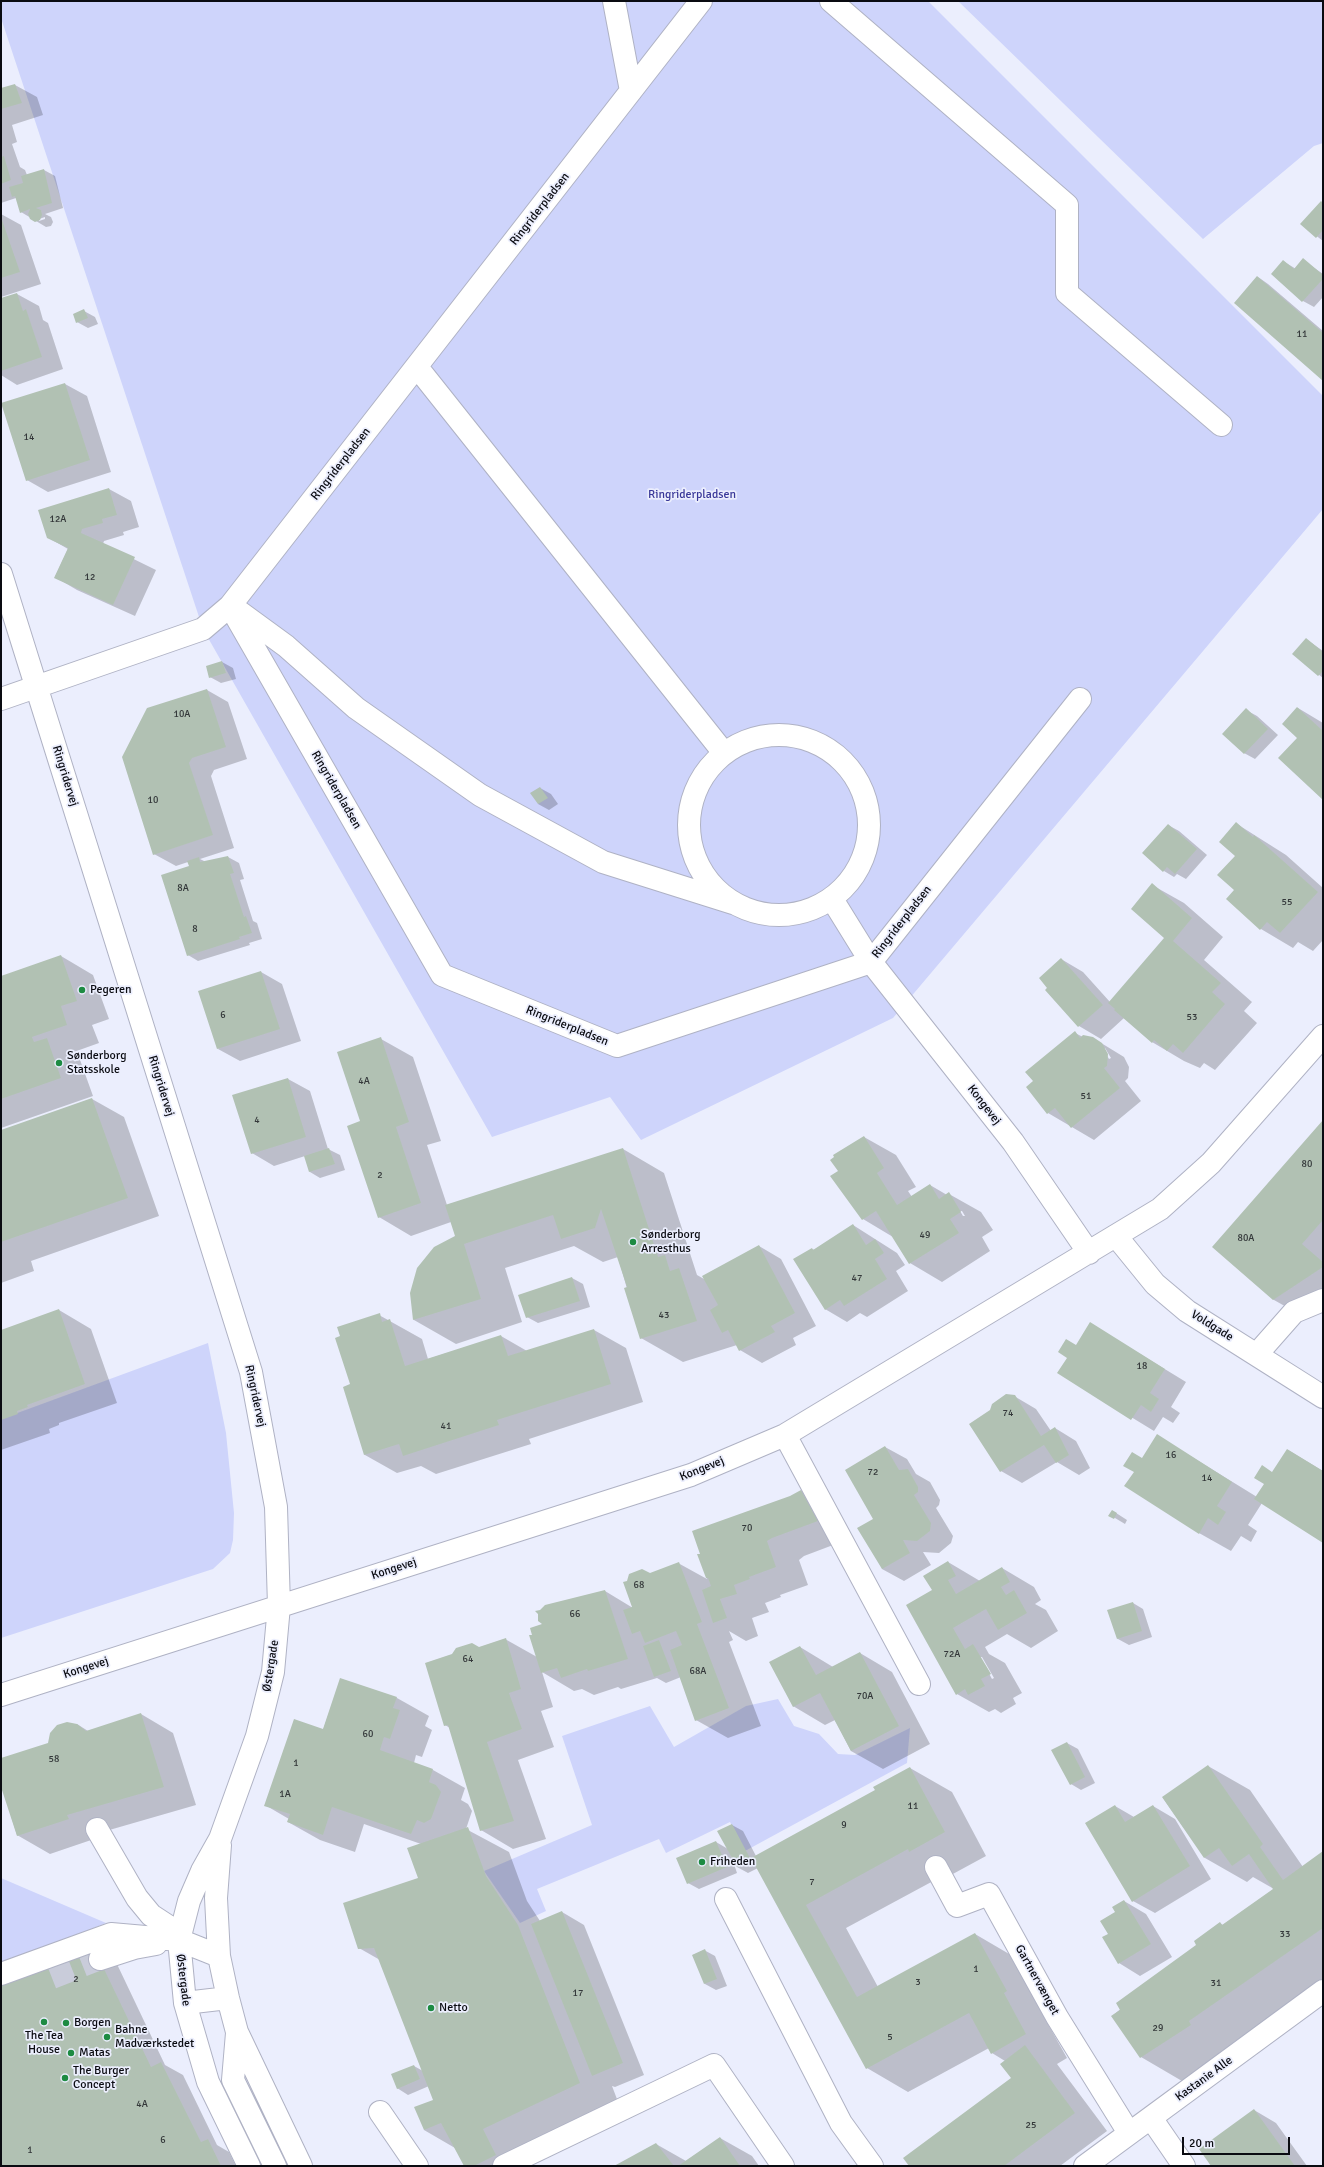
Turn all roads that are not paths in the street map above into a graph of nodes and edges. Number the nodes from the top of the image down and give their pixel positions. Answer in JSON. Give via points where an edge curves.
{"nodes":[{"id":1,"x":614,"y":1,"type":"edge"},
{"id":2,"x":701,"y":1,"type":"edge"},
{"id":3,"x":830,"y":1,"type":"edge"},
{"id":4,"x":631,"y":91,"type":"junction"},
{"id":5,"x":417,"y":366,"type":"junction"},
{"id":6,"x":1221,"y":425,"type":"dead end"},
{"id":7,"x":1,"y":574,"type":"edge"},
{"id":8,"x":230,"y":606,"type":"junction"},
{"id":9,"x":37,"y":687,"type":"junction"},
{"id":10,"x":1,"y":699,"type":"edge"},
{"id":11,"x":1080,"y":699,"type":"dead end"},
{"id":12,"x":724,"y":753,"type":"junction"},
{"id":13,"x":832,"y":899,"type":"junction"},
{"id":14,"x":733,"y":903,"type":"junction"},
{"id":15,"x":871,"y":962,"type":"junction"},
{"id":16,"x":1323,"y":1036,"type":"edge"},
{"id":17,"x":1116,"y":1236,"type":"junction"},
{"id":18,"x":1089,"y":1254,"type":"junction"},
{"id":19,"x":1323,"y":1300,"type":"edge"},
{"id":20,"x":1257,"y":1354,"type":"junction"},
{"id":21,"x":1323,"y":1397,"type":"edge"},
{"id":22,"x":785,"y":1435,"type":"junction"},
{"id":23,"x":279,"y":1606,"type":"junction"},
{"id":24,"x":920,"y":1684,"type":"dead end"},
{"id":25,"x":1,"y":1695,"type":"edge"},
{"id":26,"x":97,"y":1829,"type":"dead end"},
{"id":27,"x":220,"y":1839,"type":"junction"},
{"id":28,"x":936,"y":1867,"type":"dead end"},
{"id":29,"x":726,"y":1898,"type":"dead end"},
{"id":30,"x":180,"y":1937,"type":"junction"},
{"id":31,"x":219,"y":1956,"type":"junction"},
{"id":32,"x":100,"y":1959,"type":"tunnel mouth"},
{"id":33,"x":1,"y":1974,"type":"edge"},
{"id":34,"x":1323,"y":1991,"type":"edge"},
{"id":35,"x":228,"y":1998,"type":"junction"},
{"id":36,"x":185,"y":2003,"type":"junction"},
{"id":37,"x":237,"y":2032,"type":"junction"},
{"id":38,"x":380,"y":2112,"type":"dead end"},
{"id":39,"x":1150,"y":2118,"type":"junction"},
{"id":40,"x":1129,"y":2133,"type":"junction"},
{"id":41,"x":250,"y":2166,"type":"edge"},
{"id":42,"x":275,"y":2166,"type":"edge"},
{"id":43,"x":300,"y":2166,"type":"edge"},
{"id":44,"x":417,"y":2166,"type":"edge"},
{"id":45,"x":504,"y":2166,"type":"edge"},
{"id":46,"x":783,"y":2166,"type":"edge"},
{"id":47,"x":872,"y":2166,"type":"edge"},
{"id":48,"x":1085,"y":2166,"type":"edge"},
{"id":49,"x":1184,"y":2166,"type":"edge"}],
"edges":[{"from":1,"to":4,"type":"street"},
{"from":2,"to":4,"type":"street","name":"Ringriderpladsen"},
{"from":3,"to":6,"type":"street","via":[[1067,205],[1067,294]]},
{"from":4,"to":5,"type":"street","name":"Ringriderpladsen"},
{"from":5,"to":8,"type":"street","name":"Ringriderpladsen"},
{"from":5,"to":12,"type":"street"},
{"from":7,"to":9,"type":"street","name":"Ringridervej"},
{"from":8,"to":9,"type":"street","name":"Ringriderpladsen","via":[[203,629]]},
{"from":8,"to":14,"type":"street","via":[[286,646],[356,708],[480,795],[603,862]]},
{"from":8,"to":15,"type":"street","name":"Ringriderpladsen","via":[[442,975],[617,1046]]},
{"from":9,"to":10,"type":"street","name":"Ringriderpladsen"},
{"from":9,"to":23,"type":"street","name":"Ringridervej","via":[[251,1372],[276,1507]]},
{"from":11,"to":15,"type":"street","name":"Ringriderpladsen"},
{"from":12,"to":13,"type":"street","via":[[757,737],[789,735],[828,748],[852,770],[868,804],[870,835],[854,877]]},
{"from":12,"to":14,"type":"street","via":[[703,776],[690,810],[690,841],[709,882]]},
{"from":13,"to":14,"type":"street","via":[[798,914],[767,915]]},
{"from":13,"to":15,"type":"street","name":"Kongevej"},
{"from":15,"to":18,"type":"street","name":"Kongevej","via":[[1013,1142]]},
{"from":16,"to":17,"type":"street","name":"Kongevej","via":[[1211,1163],[1160,1209]]},
{"from":17,"to":18,"type":"street","name":"Kongevej"},
{"from":17,"to":20,"type":"street","name":"Voldgade","via":[[1155,1284],[1187,1311]]},
{"from":18,"to":22,"type":"street","name":"Kongevej"},
{"from":19,"to":20,"type":"street","via":[[1294,1312]]},
{"from":20,"to":21,"type":"street","name":"Voldgade"},
{"from":22,"to":23,"type":"street","name":"Kongevej","via":[[691,1475]]},
{"from":22,"to":24,"type":"street"},
{"from":23,"to":25,"type":"street","name":"Kongevej"},
{"from":23,"to":27,"type":"street","name":"Østergade","via":[[273,1672],[259,1729]]},
{"from":26,"to":30,"type":"street","via":[[137,1898],[151,1915]]},
{"from":27,"to":30,"type":"street","name":"Østergade","via":[[189,1901]]},
{"from":27,"to":31,"type":"street","name":"Østergade","via":[[216,1898]]},
{"from":28,"to":40,"type":"street","name":"Gartnervænget","via":[[956,1906],[990,1894],[1057,2017]]},
{"from":29,"to":47,"type":"street","via":[[841,2123]]},
{"from":30,"to":31,"type":"street"},
{"from":30,"to":32,"type":"street"},
{"from":30,"to":33,"type":"street","via":[[111,1934]]},
{"from":30,"to":36,"type":"street","name":"Østergade"},
{"from":31,"to":35,"type":"street","name":"Østergade"},
{"from":34,"to":39,"type":"street","name":"Kastanie Alle"},
{"from":35,"to":36,"type":"street"},
{"from":35,"to":37,"type":"street","name":"Østergade"},
{"from":36,"to":41,"type":"street","name":"Østergade","via":[[208,2082]]},
{"from":37,"to":42,"type":"street","via":[[233,2080]]},
{"from":37,"to":43,"type":"street","name":"Østergade"},
{"from":38,"to":44,"type":"street"},
{"from":39,"to":40,"type":"street","name":"Kastanie Alle"},
{"from":39,"to":49,"type":"street"},
{"from":40,"to":48,"type":"street","name":"Kastanie Alle"},
{"from":45,"to":46,"type":"street","via":[[714,2065]]}]}
